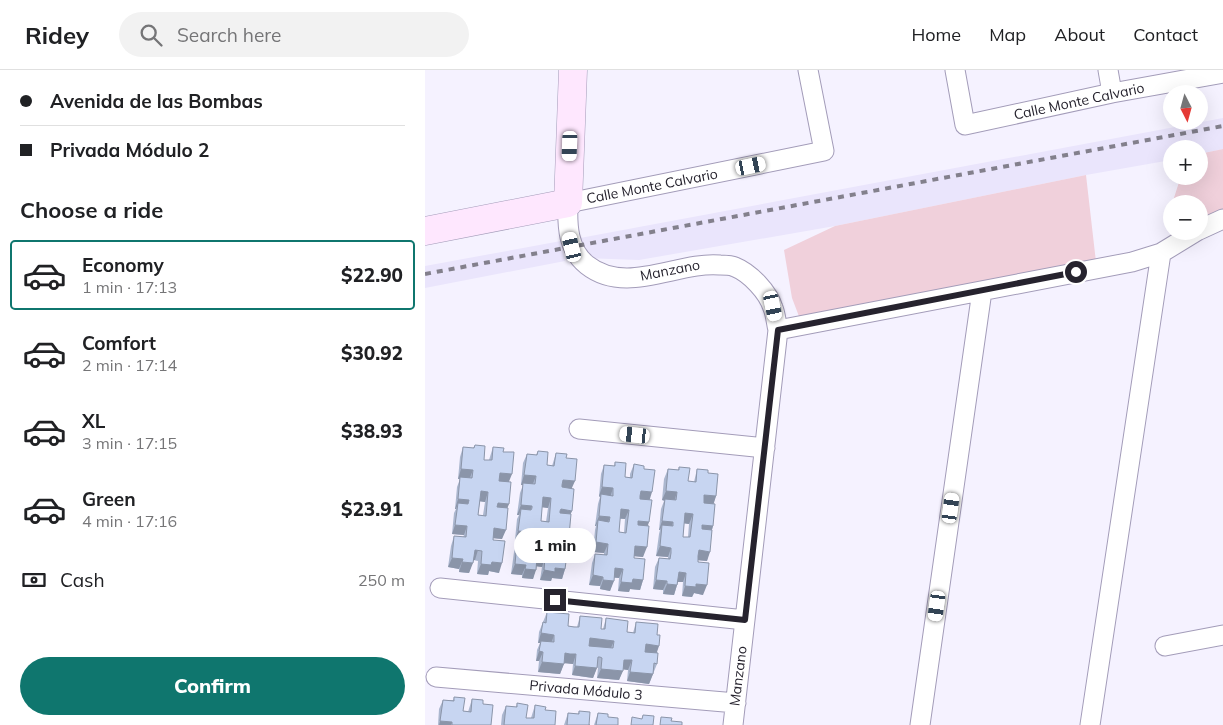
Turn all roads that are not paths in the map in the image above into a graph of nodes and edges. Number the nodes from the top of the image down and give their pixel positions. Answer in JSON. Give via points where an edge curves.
{"nodes":[{"id":1,"x":573,"y":70,"type":"edge"},
{"id":2,"x":808,"y":70,"type":"edge"},
{"id":3,"x":955,"y":70,"type":"edge"},
{"id":4,"x":1108,"y":70,"type":"edge"},
{"id":5,"x":1223,"y":73,"type":"edge"},
{"id":6,"x":1112,"y":93,"type":"junction"},
{"id":7,"x":568,"y":203,"type":"junction"},
{"id":8,"x":1223,"y":220,"type":"edge"},
{"id":9,"x":1208,"y":227,"type":"edge"},
{"id":10,"x":425,"y":231,"type":"edge"},
{"id":11,"x":1183,"y":240,"type":"edge"},
{"id":12,"x":1161,"y":253,"type":"junction"},
{"id":13,"x":982,"y":291,"type":"junction"},
{"id":14,"x":778,"y":330,"type":"junction"},
{"id":15,"x":579,"y":429,"type":"dead end"},
{"id":16,"x":765,"y":448,"type":"junction"},
{"id":17,"x":440,"y":588,"type":"dead end"},
{"id":18,"x":745,"y":620,"type":"junction"},
{"id":19,"x":1223,"y":635,"type":"edge"},
{"id":20,"x":1165,"y":646,"type":"dead end"},
{"id":21,"x":436,"y":677,"type":"dead end"},
{"id":22,"x":736,"y":702,"type":"junction"},
{"id":23,"x":733,"y":725,"type":"edge"},
{"id":24,"x":919,"y":725,"type":"edge"},
{"id":25,"x":1091,"y":725,"type":"edge"}],
"edges":[{"from":1,"to":7,"type":"street"},
{"from":2,"to":7,"type":"street","name":"Calle Monte Calvario","via":[[824,151]]},
{"from":3,"to":6,"type":"street","name":"Calle Monte Calvario","via":[[965,125]]},
{"from":4,"to":6,"type":"street"},
{"from":5,"to":6,"type":"street","name":"Calle Monte Calvario"},
{"from":7,"to":10,"type":"street"},
{"from":7,"to":14,"type":"street","name":"Manzano","via":[[567,224],[572,247],[594,270],[614,277],[639,277],[707,264],[734,266],[758,283],[773,306]]},
{"from":8,"to":9,"type":"street"},
{"from":11,"to":12,"type":"street"},
{"from":12,"to":13,"type":"street","via":[[1132,262]]},
{"from":12,"to":25,"type":"street"},
{"from":13,"to":14,"type":"street"},
{"from":13,"to":24,"type":"street"},
{"from":14,"to":16,"type":"street","name":"Manzano"},
{"from":15,"to":16,"type":"street"},
{"from":16,"to":18,"type":"street","name":"Manzano"},
{"from":17,"to":18,"type":"street"},
{"from":18,"to":22,"type":"street","name":"Manzano"},
{"from":19,"to":20,"type":"street"},
{"from":21,"to":22,"type":"street","name":"Privada Módulo 3"},
{"from":22,"to":23,"type":"street","name":"Manzano"}]}
